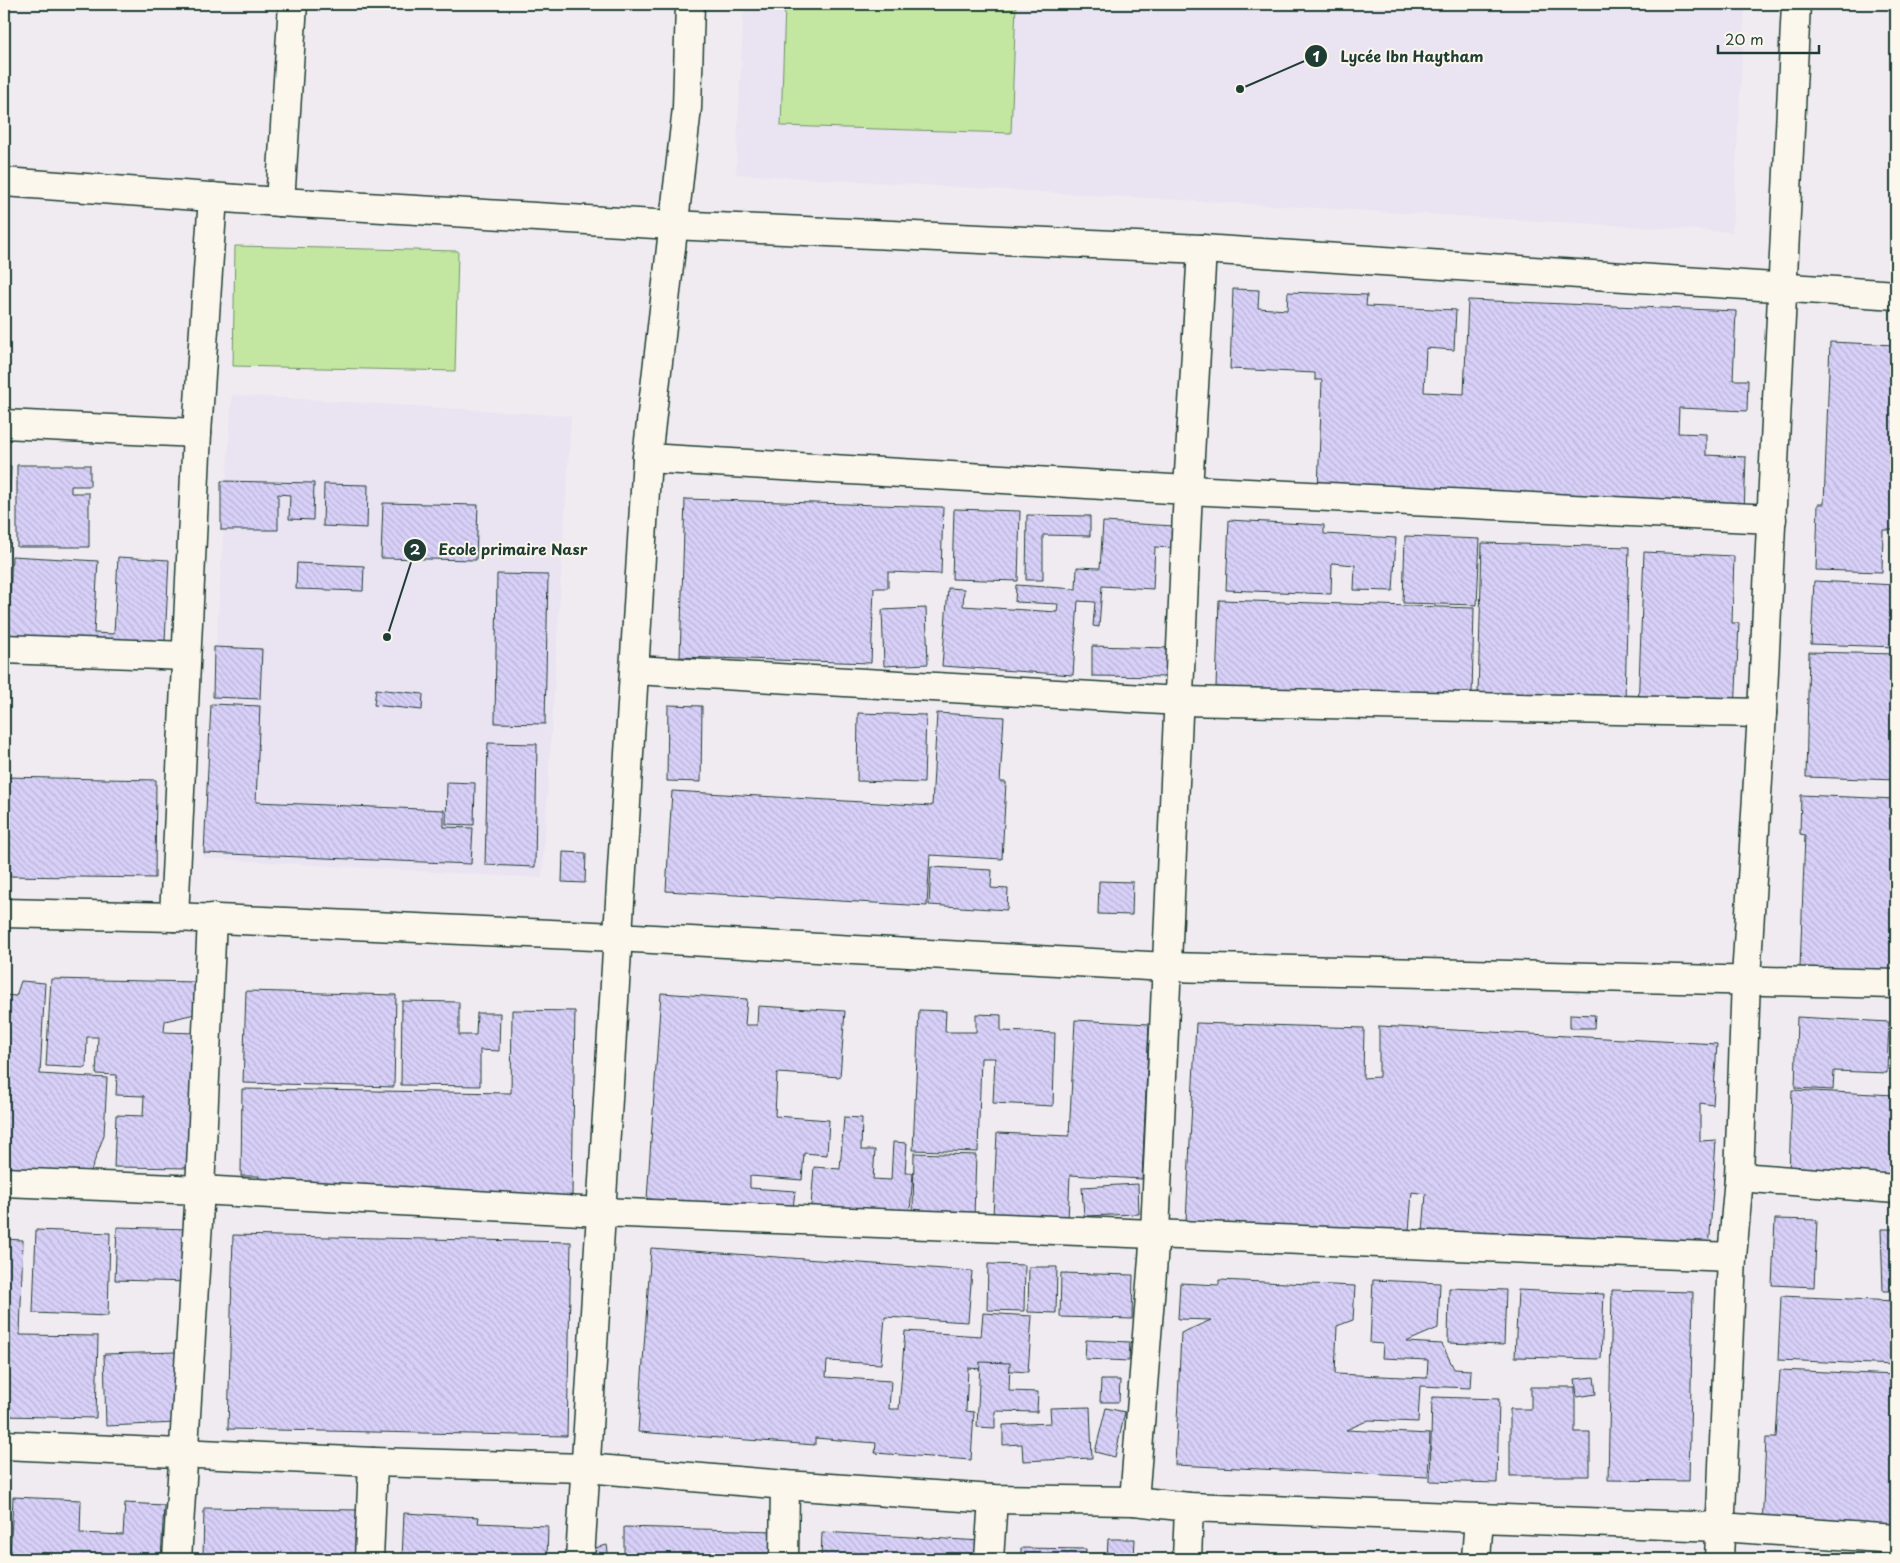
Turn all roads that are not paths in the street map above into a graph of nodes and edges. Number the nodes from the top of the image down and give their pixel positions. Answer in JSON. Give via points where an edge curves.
{"nodes":[{"id":1,"x":293,"y":4,"type":"edge"},
{"id":2,"x":690,"y":4,"type":"edge"},
{"id":3,"x":1796,"y":4,"type":"edge"},
{"id":4,"x":4,"y":182,"type":"edge"},
{"id":5,"x":213,"y":197,"type":"junction"},
{"id":6,"x":280,"y":202,"type":"junction"},
{"id":7,"x":672,"y":226,"type":"junction"},
{"id":8,"x":1202,"y":249,"type":"junction"},
{"id":9,"x":1782,"y":287,"type":"junction"},
{"id":10,"x":1896,"y":295,"type":"edge"},
{"id":11,"x":4,"y":424,"type":"edge"},
{"id":12,"x":197,"y":433,"type":"junction"},
{"id":13,"x":646,"y":458,"type":"junction"},
{"id":14,"x":1188,"y":490,"type":"junction"},
{"id":15,"x":1772,"y":518,"type":"junction"},
{"id":16,"x":4,"y":649,"type":"edge"},
{"id":17,"x":186,"y":656,"type":"junction"},
{"id":18,"x":635,"y":670,"type":"junction"},
{"id":19,"x":1180,"y":701,"type":"junction"},
{"id":20,"x":1762,"y":713,"type":"junction"},
{"id":21,"x":4,"y":913,"type":"edge"},
{"id":22,"x":174,"y":916,"type":"junction"},
{"id":23,"x":212,"y":918,"type":"junction"},
{"id":24,"x":616,"y":937,"type":"junction"},
{"id":25,"x":1167,"y":967,"type":"junction"},
{"id":26,"x":1746,"y":979,"type":"junction"},
{"id":27,"x":1896,"y":984,"type":"edge"},
{"id":28,"x":1739,"y":1177,"type":"junction"},
{"id":29,"x":4,"y":1182,"type":"edge"},
{"id":30,"x":1896,"y":1189,"type":"edge"},
{"id":31,"x":200,"y":1190,"type":"junction"},
{"id":32,"x":600,"y":1212,"type":"junction"},
{"id":33,"x":1155,"y":1233,"type":"junction"},
{"id":34,"x":1732,"y":1257,"type":"junction"},
{"id":35,"x":4,"y":1444,"type":"edge"},
{"id":36,"x":184,"y":1453,"type":"junction"},
{"id":37,"x":373,"y":1462,"type":"junction"},
{"id":38,"x":586,"y":1468,"type":"junction"},
{"id":39,"x":785,"y":1485,"type":"junction"},
{"id":40,"x":993,"y":1499,"type":"junction"},
{"id":41,"x":1134,"y":1501,"type":"junction"},
{"id":42,"x":1189,"y":1506,"type":"junction"},
{"id":43,"x":1479,"y":1518,"type":"junction"},
{"id":44,"x":1720,"y":1527,"type":"junction"},
{"id":45,"x":1896,"y":1539,"type":"edge"},
{"id":46,"x":177,"y":1559,"type":"edge"},
{"id":47,"x":369,"y":1559,"type":"edge"},
{"id":48,"x":580,"y":1559,"type":"edge"},
{"id":49,"x":784,"y":1559,"type":"edge"},
{"id":50,"x":989,"y":1559,"type":"edge"},
{"id":51,"x":1187,"y":1559,"type":"edge"},
{"id":52,"x":1476,"y":1559,"type":"edge"},
{"id":53,"x":1719,"y":1559,"type":"edge"}],
"edges":[{"from":1,"to":6,"type":"street"},
{"from":2,"to":7,"type":"street","via":[[687,108]]},
{"from":3,"to":9,"type":"street"},
{"from":4,"to":5,"type":"street"},
{"from":5,"to":6,"type":"street"},
{"from":5,"to":12,"type":"street"},
{"from":6,"to":7,"type":"street"},
{"from":7,"to":8,"type":"street"},
{"from":7,"to":13,"type":"street"},
{"from":8,"to":9,"type":"street"},
{"from":8,"to":14,"type":"street"},
{"from":9,"to":10,"type":"street"},
{"from":9,"to":15,"type":"street"},
{"from":11,"to":12,"type":"street"},
{"from":12,"to":17,"type":"street"},
{"from":13,"to":14,"type":"street"},
{"from":13,"to":18,"type":"street"},
{"from":14,"to":15,"type":"street"},
{"from":14,"to":19,"type":"street"},
{"from":15,"to":20,"type":"street"},
{"from":16,"to":17,"type":"street"},
{"from":17,"to":22,"type":"street"},
{"from":18,"to":19,"type":"street"},
{"from":18,"to":24,"type":"street"},
{"from":19,"to":20,"type":"street"},
{"from":19,"to":25,"type":"street"},
{"from":20,"to":26,"type":"street"},
{"from":21,"to":22,"type":"street"},
{"from":22,"to":23,"type":"street"},
{"from":23,"to":24,"type":"street"},
{"from":23,"to":31,"type":"street"},
{"from":24,"to":25,"type":"street"},
{"from":24,"to":32,"type":"street"},
{"from":25,"to":26,"type":"street"},
{"from":25,"to":33,"type":"street"},
{"from":26,"to":27,"type":"street"},
{"from":26,"to":28,"type":"street"},
{"from":28,"to":30,"type":"street"},
{"from":28,"to":34,"type":"street"},
{"from":29,"to":31,"type":"street"},
{"from":31,"to":32,"type":"street"},
{"from":31,"to":36,"type":"street"},
{"from":32,"to":33,"type":"street"},
{"from":32,"to":38,"type":"street"},
{"from":33,"to":34,"type":"street"},
{"from":33,"to":41,"type":"street"},
{"from":34,"to":44,"type":"street"},
{"from":35,"to":36,"type":"street"},
{"from":36,"to":37,"type":"street"},
{"from":36,"to":46,"type":"street"},
{"from":37,"to":38,"type":"street"},
{"from":37,"to":47,"type":"street"},
{"from":38,"to":39,"type":"street"},
{"from":38,"to":48,"type":"street"},
{"from":39,"to":40,"type":"street"},
{"from":39,"to":49,"type":"street"},
{"from":40,"to":41,"type":"street"},
{"from":40,"to":50,"type":"street"},
{"from":41,"to":42,"type":"street"},
{"from":42,"to":43,"type":"street"},
{"from":42,"to":51,"type":"street"},
{"from":43,"to":44,"type":"street"},
{"from":43,"to":52,"type":"street"},
{"from":44,"to":45,"type":"street"},
{"from":44,"to":53,"type":"street"}]}
